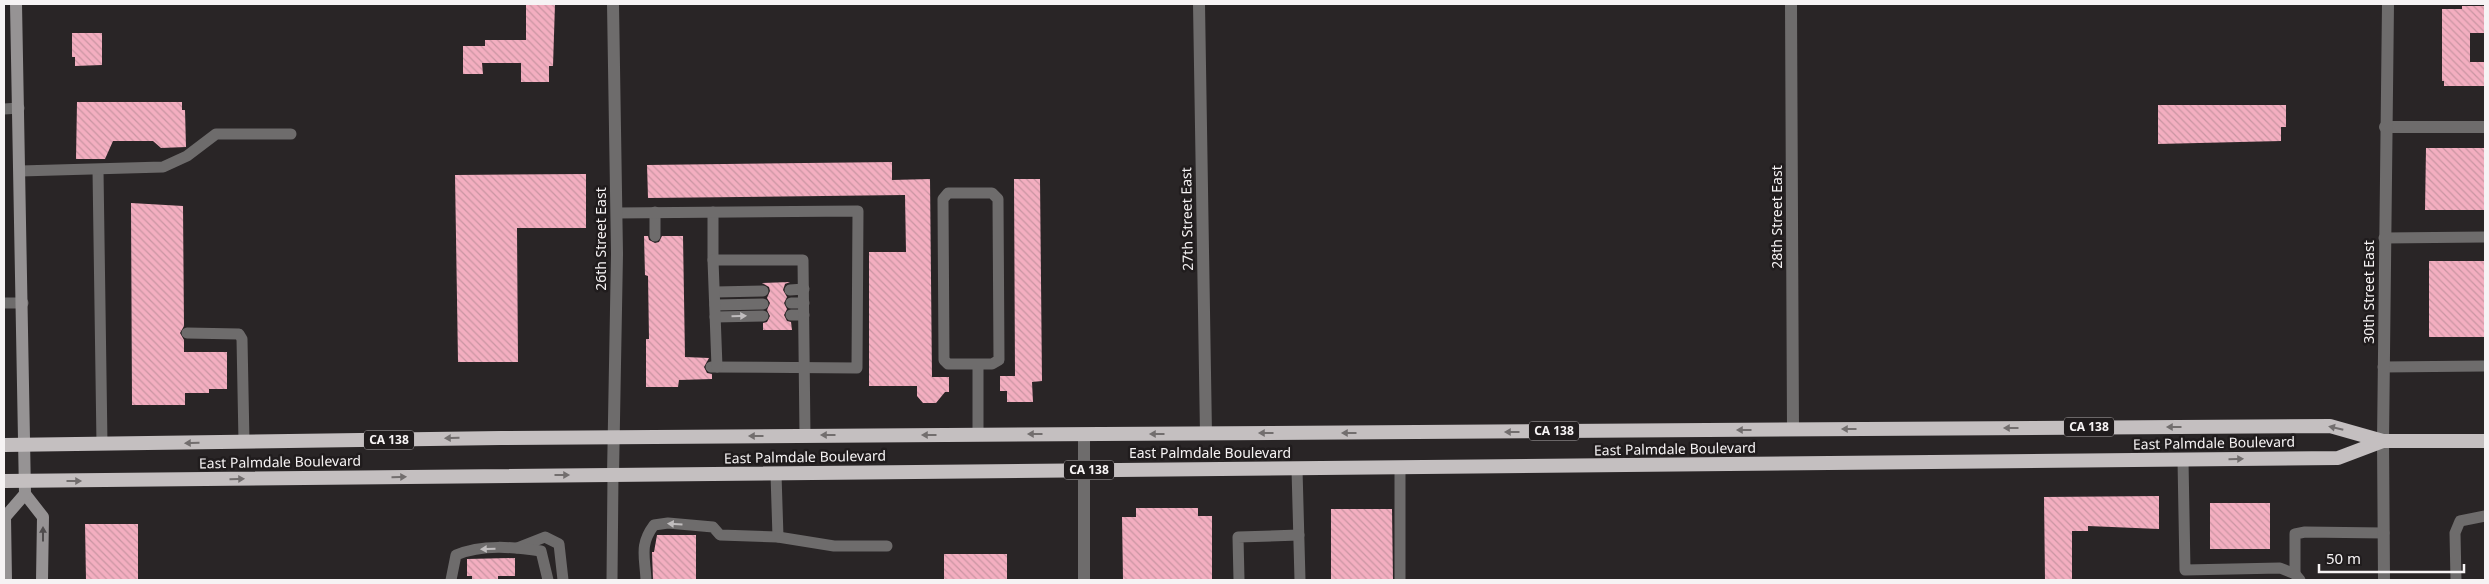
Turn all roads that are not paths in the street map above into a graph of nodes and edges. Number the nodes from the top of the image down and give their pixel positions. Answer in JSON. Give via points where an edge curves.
{"nodes":[{"id":1,"x":16,"y":4,"type":"edge"},
{"id":2,"x":613,"y":4,"type":"edge"},
{"id":3,"x":1199,"y":4,"type":"edge"},
{"id":4,"x":1791,"y":4,"type":"edge"},
{"id":5,"x":2388,"y":4,"type":"edge"},
{"id":6,"x":18,"y":108,"type":"junction"},
{"id":7,"x":4,"y":109,"type":"edge"},
{"id":8,"x":2385,"y":126,"type":"junction"},
{"id":9,"x":2485,"y":127,"type":"edge"},
{"id":10,"x":291,"y":134,"type":"dead end"},
{"id":11,"x":20,"y":170,"type":"junction"},
{"id":12,"x":98,"y":170,"type":"junction"},
{"id":13,"x":655,"y":212,"type":"junction"},
{"id":14,"x":713,"y":212,"type":"junction"},
{"id":15,"x":617,"y":213,"type":"junction"},
{"id":16,"x":655,"y":236,"type":"dead end"},
{"id":17,"x":2384,"y":238,"type":"junction"},
{"id":18,"x":2485,"y":238,"type":"edge"},
{"id":19,"x":714,"y":260,"type":"junction"},
{"id":20,"x":804,"y":289,"type":"junction"},
{"id":21,"x":763,"y":290,"type":"dead end"},
{"id":22,"x":790,"y":290,"type":"dead end"},
{"id":23,"x":714,"y":292,"type":"junction"},
{"id":24,"x":4,"y":303,"type":"edge"},
{"id":25,"x":23,"y":303,"type":"junction"},
{"id":26,"x":791,"y":309,"type":"dead end"},
{"id":27,"x":804,"y":309,"type":"junction"},
{"id":28,"x":763,"y":310,"type":"dead end"},
{"id":29,"x":715,"y":311,"type":"junction"},
{"id":30,"x":187,"y":333,"type":"dead end"},
{"id":31,"x":978,"y":364,"type":"junction"},
{"id":32,"x":2485,"y":366,"type":"edge"},
{"id":33,"x":804,"y":367,"type":"junction"},
{"id":34,"x":2383,"y":367,"type":"junction"},
{"id":35,"x":1793,"y":430,"type":"junction"},
{"id":36,"x":978,"y":434,"type":"junction"},
{"id":37,"x":1084,"y":434,"type":"junction"},
{"id":38,"x":1206,"y":434,"type":"junction"},
{"id":39,"x":805,"y":436,"type":"junction"},
{"id":40,"x":614,"y":437,"type":"junction"},
{"id":41,"x":2383,"y":441,"type":"junction"},
{"id":42,"x":2485,"y":441,"type":"edge"},
{"id":43,"x":244,"y":442,"type":"junction"},
{"id":44,"x":102,"y":444,"type":"junction"},
{"id":45,"x":4,"y":445,"type":"edge"},
{"id":46,"x":25,"y":445,"type":"junction"},
{"id":47,"x":2183,"y":460,"type":"junction"},
{"id":48,"x":1400,"y":468,"type":"junction"},
{"id":49,"x":1297,"y":469,"type":"junction"},
{"id":50,"x":1085,"y":470,"type":"junction"},
{"id":51,"x":776,"y":474,"type":"junction"},
{"id":52,"x":613,"y":475,"type":"junction"},
{"id":53,"x":4,"y":481,"type":"edge"},
{"id":54,"x":25,"y":487,"type":"junction"},
{"id":55,"x":2485,"y":516,"type":"edge"},
{"id":56,"x":2384,"y":533,"type":"junction"},
{"id":57,"x":1298,"y":535,"type":"junction"},
{"id":58,"x":778,"y":537,"type":"junction"},
{"id":59,"x":887,"y":546,"type":"dead end"},
{"id":60,"x":517,"y":548,"type":"junction"},
{"id":61,"x":2297,"y":577,"type":"edge"},
{"id":62,"x":6,"y":580,"type":"edge"},
{"id":63,"x":42,"y":580,"type":"edge"},
{"id":64,"x":451,"y":580,"type":"edge"},
{"id":65,"x":548,"y":580,"type":"edge"},
{"id":66,"x":563,"y":580,"type":"edge"},
{"id":67,"x":612,"y":580,"type":"edge"},
{"id":68,"x":646,"y":580,"type":"edge"},
{"id":69,"x":1084,"y":580,"type":"edge"},
{"id":70,"x":1239,"y":580,"type":"edge"},
{"id":71,"x":1300,"y":580,"type":"edge"},
{"id":72,"x":1400,"y":580,"type":"edge"},
{"id":73,"x":2384,"y":580,"type":"edge"},
{"id":74,"x":2456,"y":580,"type":"edge"}],
"edges":[{"from":1,"to":6,"type":"main road"},
{"from":2,"to":15,"type":"street","name":"26th Street East"},
{"from":3,"to":38,"type":"street","name":"27th Street East"},
{"from":4,"to":35,"type":"street","name":"28th Street East"},
{"from":5,"to":8,"type":"street","name":"30th Street East"},
{"from":6,"to":7,"type":"lane"},
{"from":6,"to":11,"type":"main road"},
{"from":8,"to":9,"type":"street"},
{"from":8,"to":17,"type":"street","name":"30th Street East"},
{"from":10,"to":12,"type":"lane","via":[[216,134],[187,156],[163,167]]},
{"from":11,"to":12,"type":"lane"},
{"from":11,"to":25,"type":"main road"},
{"from":12,"to":44,"type":"lane"},
{"from":13,"to":14,"type":"lane"},
{"from":13,"to":15,"type":"lane"},
{"from":13,"to":16,"type":"lane"},
{"from":14,"to":19,"type":"lane"},
{"from":14,"to":33,"type":"lane","via":[[858,211],[857,368]]},
{"from":15,"to":40,"type":"street","name":"26th Street East"},
{"from":17,"to":18,"type":"lane"},
{"from":17,"to":34,"type":"street","name":"30th Street East"},
{"from":19,"to":20,"type":"lane","via":[[804,260]]},
{"from":19,"to":23,"type":"lane"},
{"from":20,"to":22,"type":"lane"},
{"from":20,"to":27,"type":"lane"},
{"from":21,"to":23,"type":"lane"},
{"from":23,"to":29,"type":"lane"},
{"from":24,"to":25,"type":"lane"},
{"from":25,"to":46,"type":"main road"},
{"from":26,"to":27,"type":"lane"},
{"from":27,"to":33,"type":"lane"},
{"from":29,"to":28,"type":"lane","one_way":true},
{"from":29,"to":33,"type":"lane","via":[[714,367]]},
{"from":30,"to":43,"type":"lane","via":[[239,334],[242,339]]},
{"from":31,"to":31,"type":"lane","via":[[992,364],[999,360],[998,199],[992,193],[948,193],[943,199],[944,360],[948,364]]},
{"from":31,"to":36,"type":"lane"},
{"from":32,"to":34,"type":"lane"},
{"from":33,"to":39,"type":"lane"},
{"from":34,"to":41,"type":"street","name":"30th Street East"},
{"from":35,"to":38,"type":"highway","name":"East Palmdale Boulevard","number":"CA 138","one_way":true},
{"from":41,"to":35,"type":"highway","name":"East Palmdale Boulevard","number":"CA 138","one_way":true,"via":[[2330,426]]},
{"from":37,"to":36,"type":"highway","name":"East Palmdale Boulevard","number":"CA 138","one_way":true},
{"from":36,"to":39,"type":"highway","name":"East Palmdale Boulevard","number":"CA 138","one_way":true},
{"from":38,"to":37,"type":"highway","name":"East Palmdale Boulevard","number":"CA 138","one_way":true},
{"from":37,"to":50,"type":"street"},
{"from":39,"to":40,"type":"highway","name":"East Palmdale Boulevard","number":"CA 138","one_way":true},
{"from":40,"to":43,"type":"highway","name":"East Palmdale Boulevard","number":"CA 138","one_way":true},
{"from":40,"to":52,"type":"street","name":"26th Street East"},
{"from":41,"to":42,"type":"highway","name":"East Palmdale Boulevard","number":"CA 138"},
{"from":47,"to":41,"type":"highway","name":"East Palmdale Boulevard","number":"CA 138","one_way":true,"via":[[2338,458]]},
{"from":41,"to":56,"type":"street","name":"30th Street East"},
{"from":43,"to":44,"type":"highway","name":"East Palmdale Boulevard","number":"CA 138","one_way":true},
{"from":44,"to":46,"type":"highway","name":"East Palmdale Boulevard","number":"CA 138"},
{"from":45,"to":46,"type":"highway","name":"East Palmdale Boulevard","number":"CA 138"},
{"from":46,"to":54,"type":"main road"},
{"from":47,"to":48,"type":"highway","name":"East Palmdale Boulevard","number":"CA 138"},
{"from":47,"to":61,"type":"lane","via":[[2185,570],[2280,568]]},
{"from":48,"to":49,"type":"highway","name":"East Palmdale Boulevard","number":"CA 138"},
{"from":48,"to":72,"type":"lane"},
{"from":49,"to":50,"type":"highway","name":"East Palmdale Boulevard","number":"CA 138"},
{"from":49,"to":57,"type":"lane"},
{"from":50,"to":51,"type":"highway","name":"East Palmdale Boulevard","number":"CA 138"},
{"from":50,"to":69,"type":"street"},
{"from":51,"to":52,"type":"highway","name":"East Palmdale Boulevard","number":"CA 138"},
{"from":51,"to":58,"type":"lane"},
{"from":54,"to":52,"type":"highway","name":"East Palmdale Boulevard","number":"CA 138","one_way":true},
{"from":52,"to":67,"type":"lane"},
{"from":53,"to":54,"type":"highway","name":"East Palmdale Boulevard","number":"CA 138"},
{"from":54,"to":62,"type":"main road","via":[[5,517]]},
{"from":63,"to":54,"type":"main road","one_way":true,"via":[[43,517]]},
{"from":55,"to":74,"type":"lane","via":[[2460,521],[2455,533]]},
{"from":56,"to":61,"type":"lane","via":[[2294,534]]},
{"from":56,"to":73,"type":"street","name":"30th Street East"},
{"from":57,"to":70,"type":"lane","via":[[1238,537]]},
{"from":57,"to":71,"type":"lane"},
{"from":58,"to":59,"type":"lane","via":[[834,546]]},
{"from":58,"to":68,"type":"lane","one_way":true,"via":[[720,535],[714,527],[654,525],[643,549]]},
{"from":60,"to":64,"type":"lane","one_way":true,"via":[[469,550],[456,555]]},
{"from":60,"to":65,"type":"lane","via":[[541,551]]},
{"from":60,"to":66,"type":"lane","via":[[545,537],[559,544]]}]}
